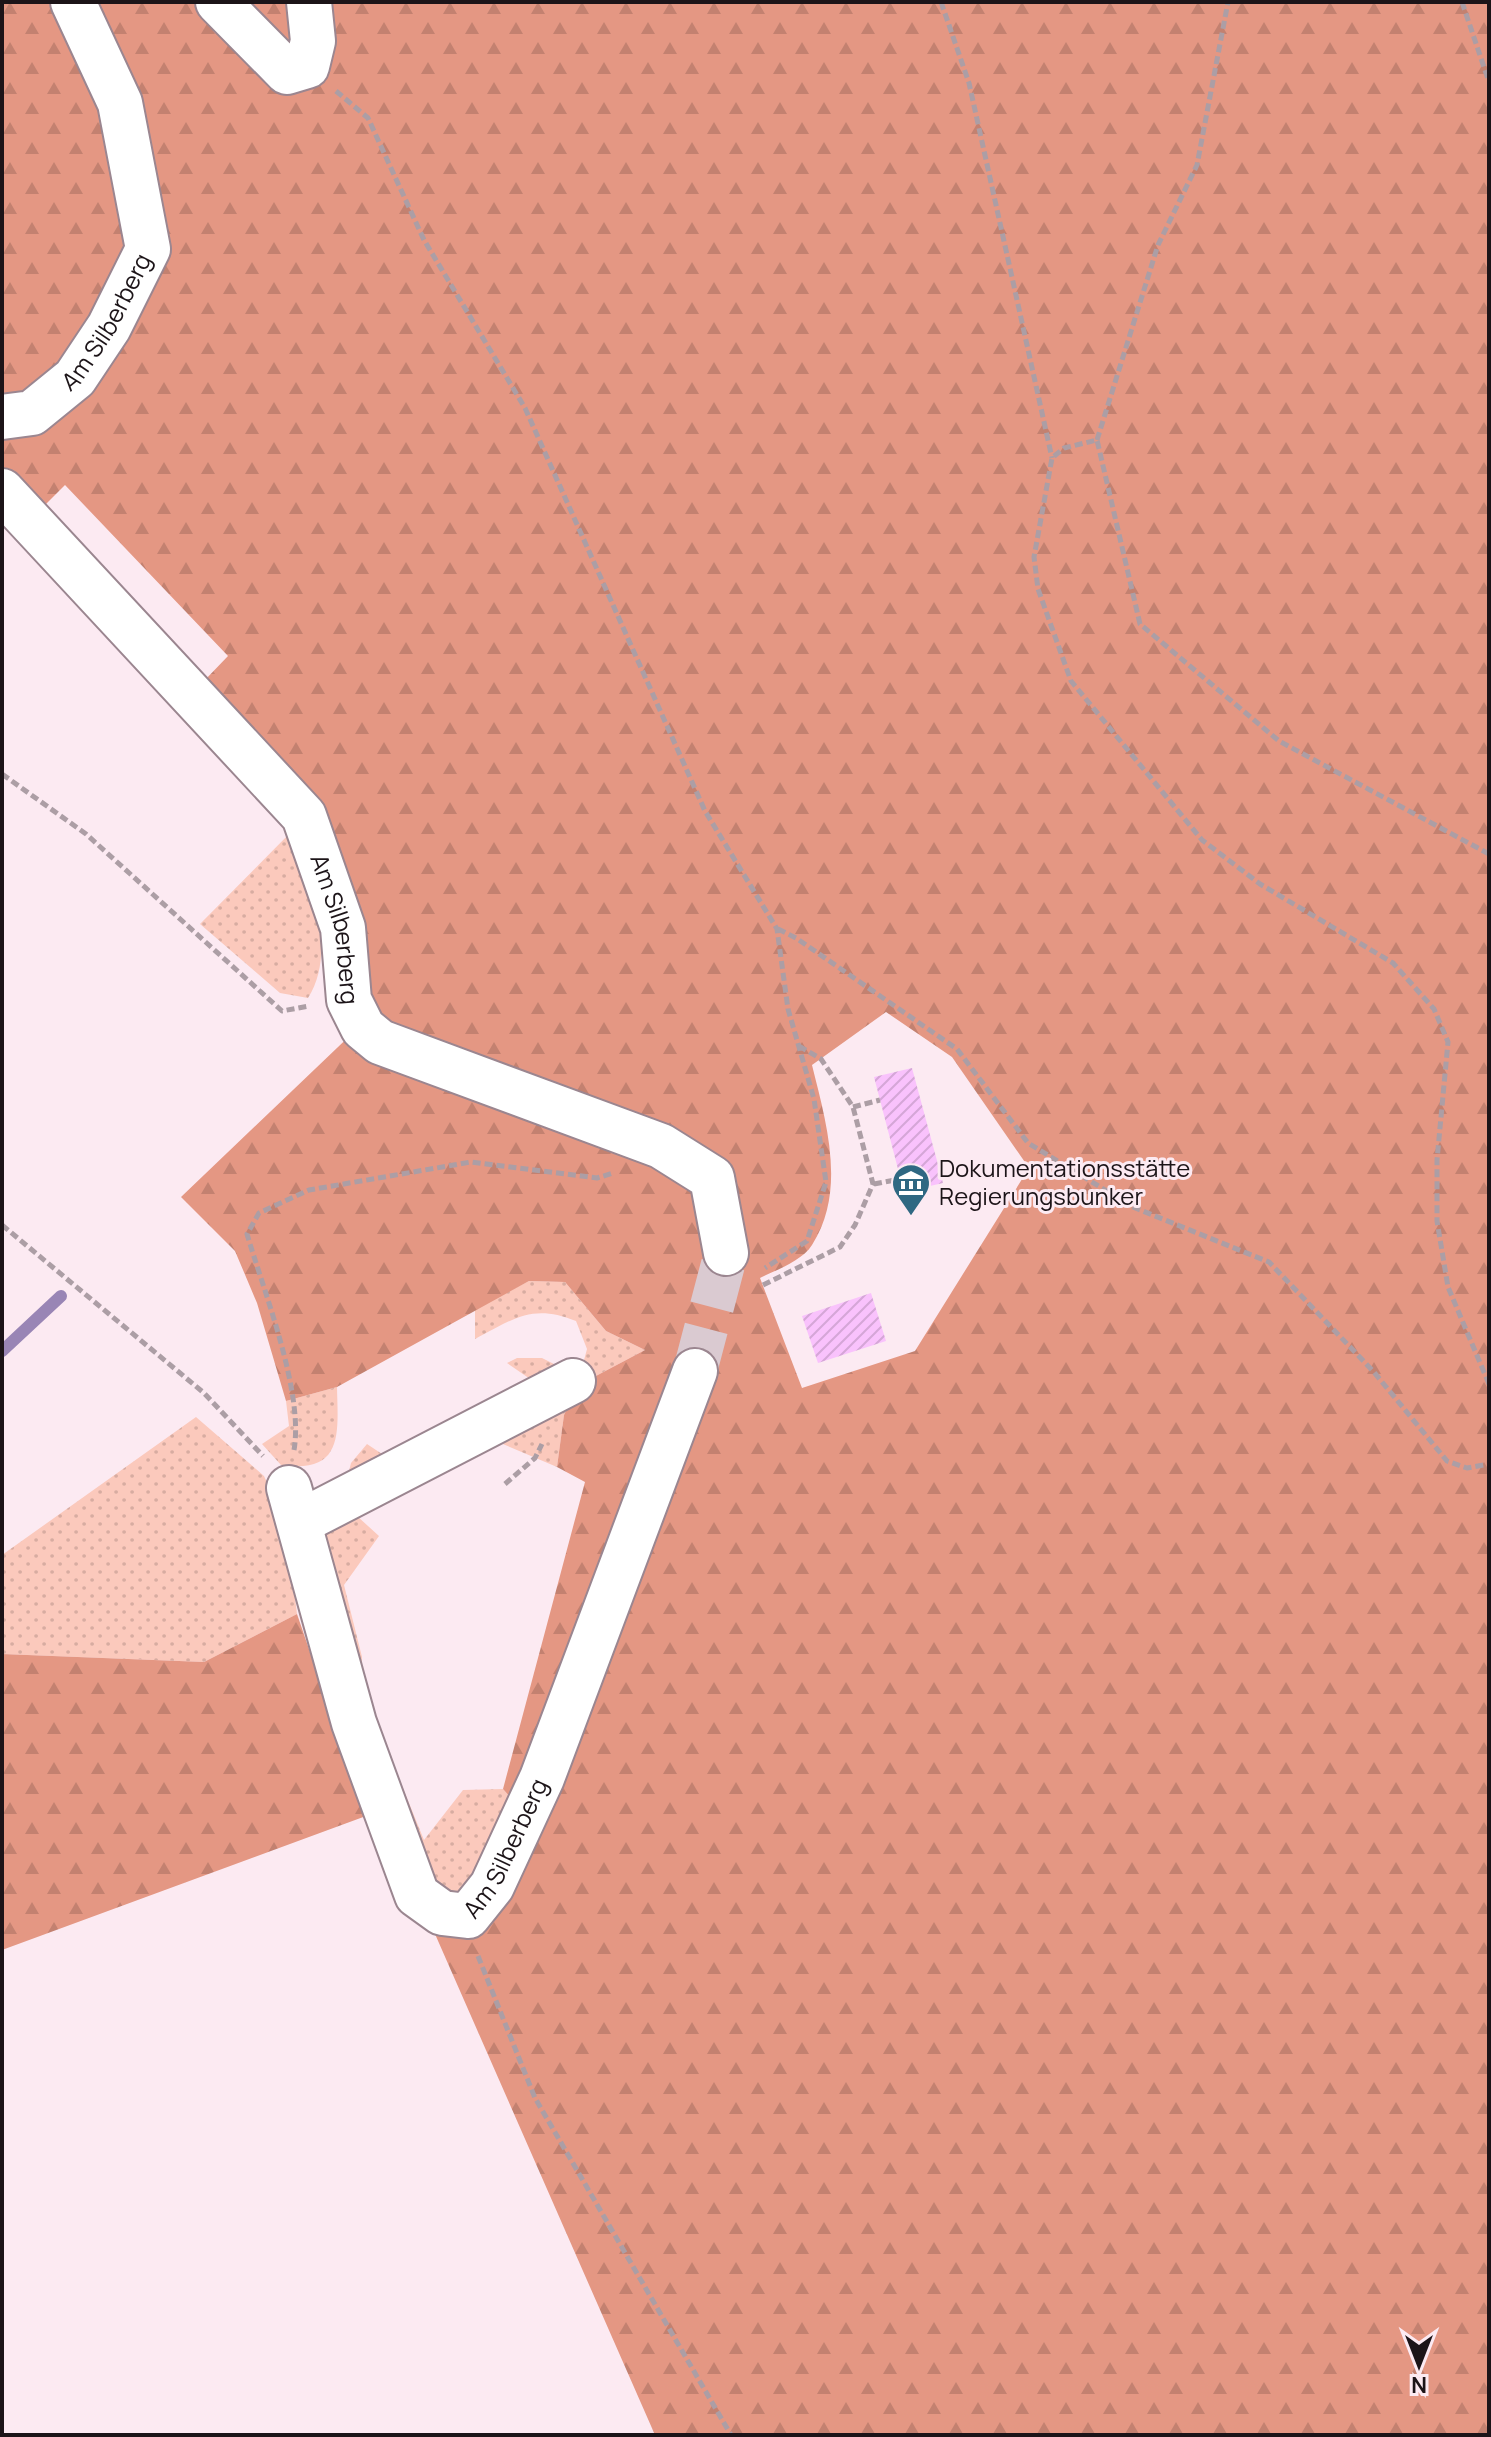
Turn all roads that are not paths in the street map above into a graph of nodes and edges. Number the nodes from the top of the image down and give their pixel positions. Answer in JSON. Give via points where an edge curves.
{"nodes":[{"id":1,"x":73,"y":2,"type":"edge"},
{"id":2,"x":218,"y":2,"type":"edge"},
{"id":3,"x":309,"y":2,"type":"edge"},
{"id":4,"x":2,"y":417,"type":"edge"},
{"id":5,"x":2,"y":491,"type":"edge"},
{"id":6,"x":742,"y":1263,"type":"tunnel mouth"},
{"id":7,"x":695,"y":1371,"type":"tunnel mouth"},
{"id":8,"x":573,"y":1381,"type":"dead end"}],
"edges":[{"from":1,"to":4,"type":"lane","name":"Am Silberberg","via":[[120,103],[148,249],[109,327],[75,378],[32,413]]},
{"from":2,"to":3,"type":"lane","via":[[287,72],[307,66],[313,41]]},
{"from":5,"to":6,"type":"lane","name":"Am Silberberg","via":[[304,816],[343,928],[349,1000],[363,1028],[380,1042],[661,1146],[712,1178]]},
{"from":7,"to":8,"type":"lane","name":"Am Silberberg","via":[[542,1778],[492,1886],[468,1916],[442,1913],[417,1895],[354,1723],[314,1587],[294,1489]]}]}
